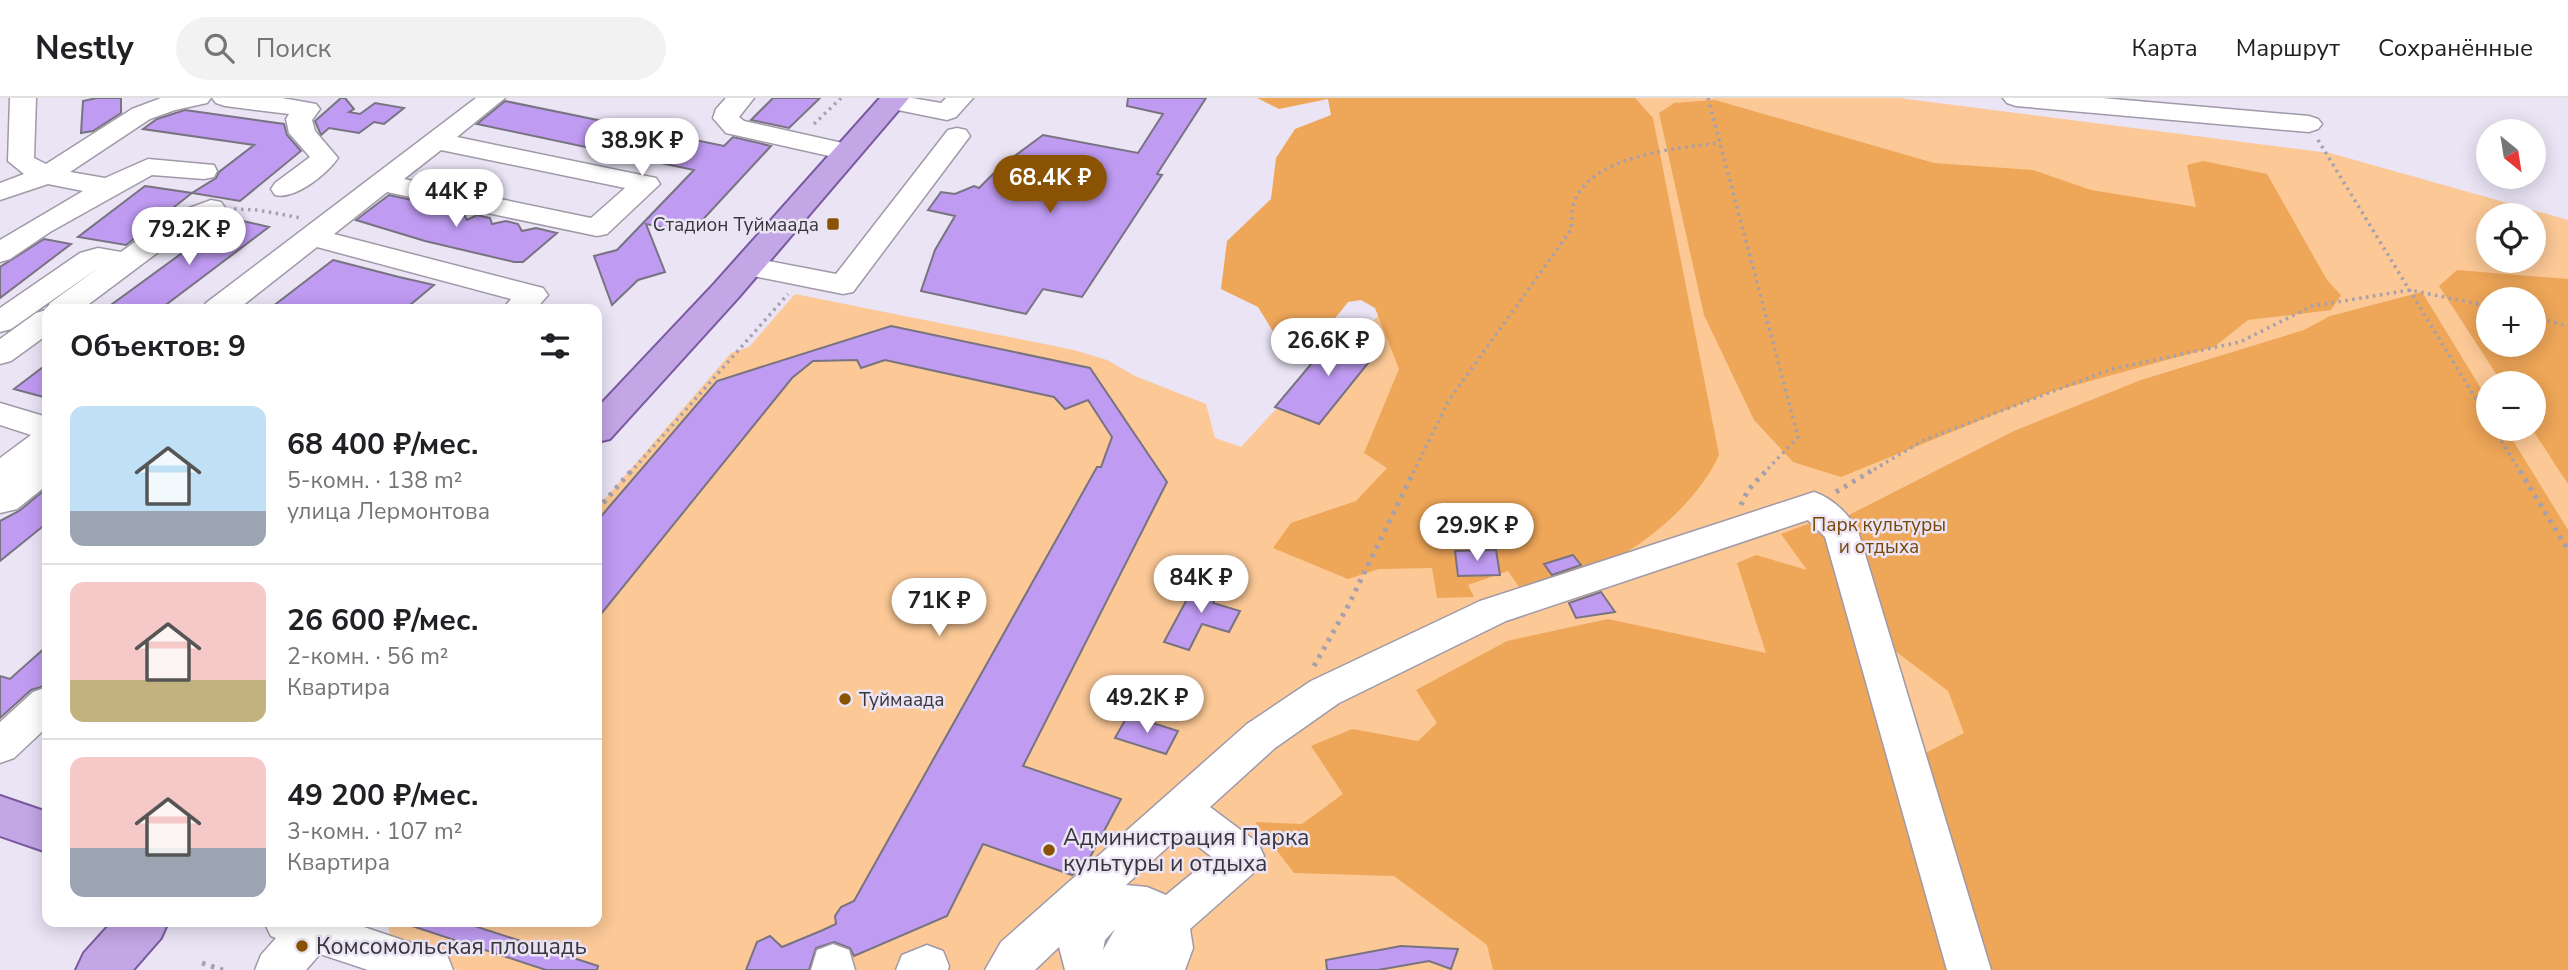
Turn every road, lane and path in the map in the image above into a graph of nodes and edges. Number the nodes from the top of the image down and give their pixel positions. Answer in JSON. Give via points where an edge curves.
{"nodes":[{"id":1,"x":23,"y":98,"type":"edge"},
{"id":2,"x":198,"y":98,"type":"edge"},
{"id":3,"x":225,"y":98,"type":"edge"},
{"id":4,"x":492,"y":98,"type":"edge"},
{"id":5,"x":741,"y":98,"type":"edge"},
{"id":6,"x":960,"y":98,"type":"edge"},
{"id":7,"x":1708,"y":98,"type":"edge"},
{"id":8,"x":2016,"y":98,"type":"edge"},
{"id":9,"x":894,"y":100,"type":"edge"},
{"id":10,"x":2182,"y":106,"type":"edge"},
{"id":11,"x":2309,"y":124,"type":"joint"},
{"id":12,"x":957,"y":136,"type":"dead end"},
{"id":13,"x":436,"y":141,"type":"junction"},
{"id":14,"x":1720,"y":143,"type":"junction"},
{"id":15,"x":847,"y":152,"type":"junction"},
{"id":16,"x":204,"y":171,"type":"dead end"},
{"id":17,"x":46,"y":176,"type":"junction"},
{"id":18,"x":382,"y":183,"type":"junction"},
{"id":19,"x":109,"y":187,"type":"junction"},
{"id":20,"x":0,"y":192,"type":"edge"},
{"id":21,"x":342,"y":202,"type":"junction"},
{"id":22,"x":211,"y":208,"type":"joint"},
{"id":23,"x":312,"y":237,"type":"junction"},
{"id":24,"x":0,"y":253,"type":"edge"},
{"id":25,"x":127,"y":262,"type":"junction"},
{"id":26,"x":748,"y":266,"type":"junction"},
{"id":27,"x":2410,"y":290,"type":"junction"},
{"id":28,"x":789,"y":293,"type":"dead end"},
{"id":29,"x":43,"y":304,"type":"edge"},
{"id":30,"x":69,"y":304,"type":"edge"},
{"id":31,"x":224,"y":304,"type":"edge"},
{"id":32,"x":523,"y":304,"type":"edge"},
{"id":33,"x":2476,"y":304,"type":"edge"},
{"id":34,"x":42,"y":305,"type":"edge"},
{"id":35,"x":2546,"y":320,"type":"edge"},
{"id":36,"x":42,"y":323,"type":"edge"},
{"id":37,"x":2568,"y":326,"type":"edge"},
{"id":38,"x":1,"y":344,"type":"edge"},
{"id":39,"x":2476,"y":399,"type":"edge"},
{"id":40,"x":0,"y":414,"type":"edge"},
{"id":41,"x":602,"y":425,"type":"edge"},
{"id":42,"x":42,"y":427,"type":"edge"},
{"id":43,"x":2501,"y":441,"type":"edge"},
{"id":44,"x":42,"y":443,"type":"edge"},
{"id":45,"x":42,"y":472,"type":"edge"},
{"id":46,"x":0,"y":475,"type":"edge"},
{"id":47,"x":0,"y":501,"type":"edge"},
{"id":48,"x":602,"y":504,"type":"edge"},
{"id":49,"x":1814,"y":505,"type":"junction"},
{"id":50,"x":1726,"y":534,"type":"junction"},
{"id":51,"x":2568,"y":550,"type":"edge"},
{"id":52,"x":1309,"y":676,"type":"dead end"},
{"id":53,"x":42,"y":708,"type":"edge"},
{"id":54,"x":0,"y":746,"type":"edge"},
{"id":55,"x":1181,"y":809,"type":"junction"},
{"id":56,"x":0,"y":816,"type":"edge"},
{"id":57,"x":42,"y":830,"type":"edge"},
{"id":58,"x":139,"y":927,"type":"edge"},
{"id":59,"x":290,"y":927,"type":"edge"},
{"id":60,"x":1127,"y":948,"type":"edge"},
{"id":61,"x":1017,"y":959,"type":"edge"},
{"id":62,"x":202,"y":963,"type":"dead end"},
{"id":63,"x":100,"y":970,"type":"edge"},
{"id":64,"x":223,"y":970,"type":"edge"},
{"id":65,"x":277,"y":970,"type":"edge"},
{"id":66,"x":393,"y":970,"type":"edge"},
{"id":67,"x":431,"y":970,"type":"edge"},
{"id":68,"x":1969,"y":970,"type":"edge"}],
"edges":[{"from":1,"to":17,"type":"street","via":[[21,161]]},
{"from":2,"to":17,"type":"street","via":[[141,114]]},
{"from":3,"to":21,"type":"street","via":[[307,109],[299,119],[302,133],[325,158],[285,189]]},
{"from":4,"to":13,"type":"street"},
{"from":5,"to":15,"type":"street","via":[[726,118],[735,127]]},
{"from":6,"to":9,"type":"street","via":[[947,112]]},
{"from":7,"to":14,"type":"path"},
{"from":8,"to":10,"type":"street"},
{"from":9,"to":15,"type":"main road"},
{"from":10,"to":11,"type":"street"},
{"from":11,"to":27,"type":"path"},
{"from":12,"to":26,"type":"street","via":[[842,285]]},
{"from":13,"to":18,"type":"street"},
{"from":13,"to":18,"type":"street","via":[[646,184],[597,228]]},
{"from":14,"to":50,"type":"path","via":[[1798,437],[1748,490]]},
{"from":14,"to":52,"type":"path","via":[[1626,159],[1594,179],[1575,199],[1572,230],[1449,400]]},
{"from":15,"to":26,"type":"main road"},
{"from":16,"to":19,"type":"street","via":[[155,166]]},
{"from":17,"to":19,"type":"street"},
{"from":17,"to":20,"type":"street"},
{"from":18,"to":21,"type":"street"},
{"from":19,"to":24,"type":"street"},
{"from":21,"to":22,"type":"path","via":[[306,219]]},
{"from":21,"to":23,"type":"street"},
{"from":22,"to":25,"type":"street","via":[[183,220]]},
{"from":23,"to":31,"type":"street"},
{"from":23,"to":32,"type":"street","via":[[533,295]]},
{"from":25,"to":29,"type":"street","via":[[90,259]]},
{"from":25,"to":30,"type":"street"},
{"from":26,"to":41,"type":"main road"},
{"from":27,"to":33,"type":"path"},
{"from":27,"to":39,"type":"path"},
{"from":27,"to":49,"type":"path","via":[[2312,306],[2241,342],[2112,369],[1924,440]]},
{"from":28,"to":48,"type":"path"},
{"from":34,"to":38,"type":"street"},
{"from":35,"to":37,"type":"path"},
{"from":36,"to":38,"type":"street"},
{"from":40,"to":42,"type":"street"},
{"from":43,"to":51,"type":"path"},
{"from":44,"to":46,"type":"street"},
{"from":45,"to":47,"type":"street"},
{"from":49,"to":50,"type":"street"},
{"from":49,"to":68,"type":"street","via":[[1841,531]]},
{"from":50,"to":55,"type":"street","via":[[1493,611],[1325,692],[1261,736]]},
{"from":53,"to":54,"type":"street"},
{"from":55,"to":60,"type":"street","via":[[1243,856]]},
{"from":55,"to":61,"type":"street"},
{"from":56,"to":57,"type":"main road"},
{"from":58,"to":63,"type":"main road"},
{"from":59,"to":65,"type":"street"},
{"from":59,"to":66,"type":"street"},
{"from":59,"to":67,"type":"street"},
{"from":60,"to":61,"type":"street"},
{"from":62,"to":64,"type":"path"}]}
